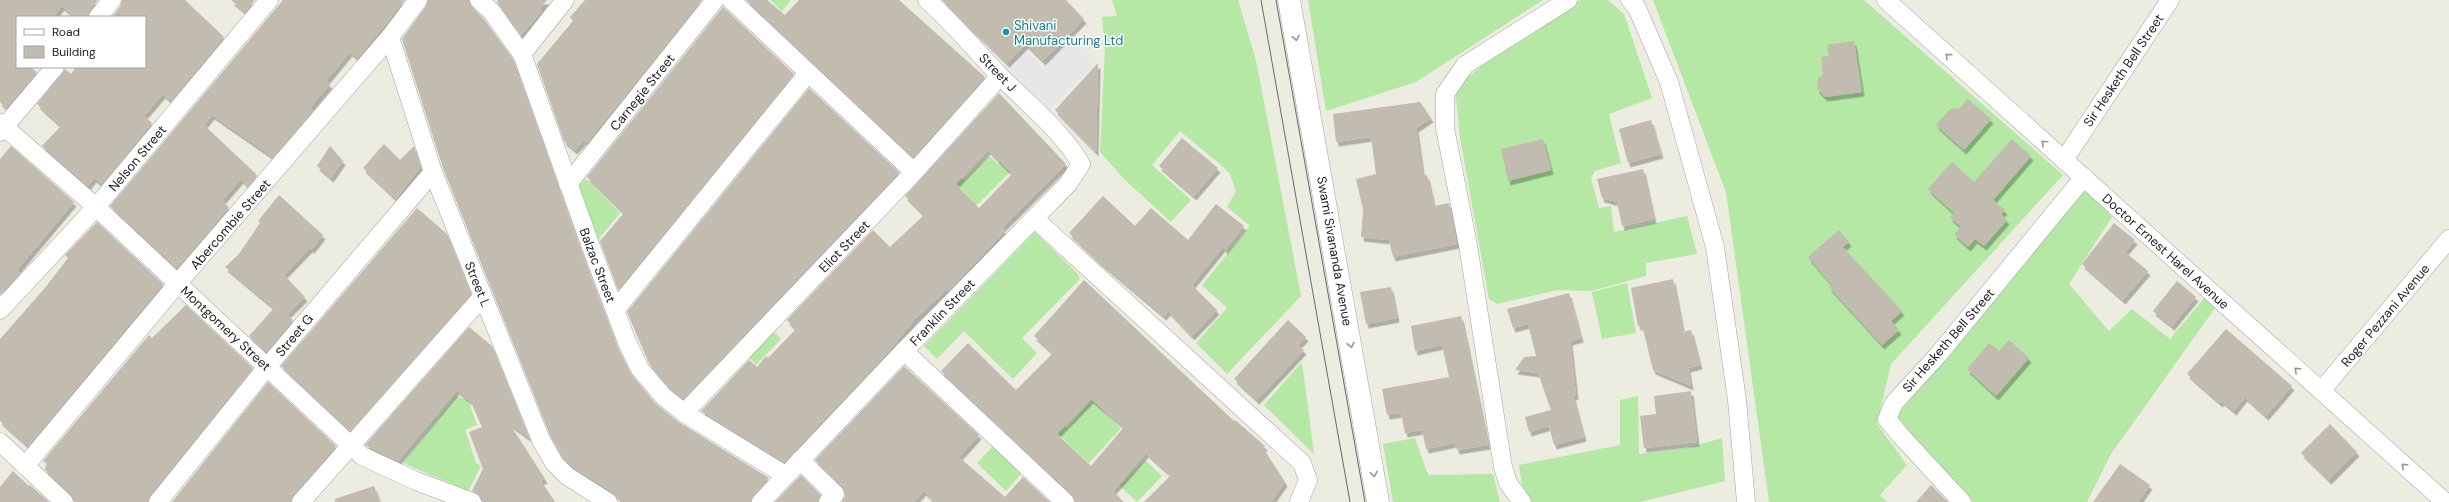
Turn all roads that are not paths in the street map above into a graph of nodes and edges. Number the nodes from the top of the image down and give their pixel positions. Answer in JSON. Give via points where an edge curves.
{"nodes":[{"id":1,"x":112,"y":0,"type":"edge"},
{"id":2,"x":269,"y":0,"type":"edge"},
{"id":3,"x":418,"y":0,"type":"edge"},
{"id":4,"x":478,"y":0,"type":"edge"},
{"id":5,"x":565,"y":0,"type":"edge"},
{"id":6,"x":716,"y":0,"type":"edge"},
{"id":7,"x":731,"y":0,"type":"edge"},
{"id":8,"x":927,"y":0,"type":"edge"},
{"id":9,"x":1289,"y":0,"type":"edge"},
{"id":10,"x":1568,"y":0,"type":"edge"},
{"id":11,"x":1630,"y":0,"type":"edge"},
{"id":12,"x":1886,"y":0,"type":"edge"},
{"id":13,"x":2170,"y":0,"type":"edge"},
{"id":14,"x":99,"y":16,"type":"edge"},
{"id":15,"x":390,"y":37,"type":"junction"},
{"id":16,"x":522,"y":54,"type":"junction"},
{"id":17,"x":54,"y":68,"type":"edge"},
{"id":18,"x":808,"y":72,"type":"junction"},
{"id":19,"x":1000,"y":76,"type":"junction"},
{"id":20,"x":2,"y":127,"type":"edge"},
{"id":21,"x":1070,"y":145,"type":"joint"},
{"id":22,"x":2064,"y":160,"type":"junction"},
{"id":23,"x":433,"y":172,"type":"junction"},
{"id":24,"x":914,"y":172,"type":"junction"},
{"id":25,"x":2084,"y":177,"type":"junction"},
{"id":26,"x":568,"y":184,"type":"junction"},
{"id":27,"x":96,"y":207,"type":"junction"},
{"id":28,"x":1034,"y":218,"type":"junction"},
{"id":29,"x":2449,"y":239,"type":"edge"},
{"id":30,"x":178,"y":283,"type":"junction"},
{"id":31,"x":483,"y":296,"type":"junction"},
{"id":32,"x":616,"y":309,"type":"junction"},
{"id":33,"x":0,"y":310,"type":"edge"},
{"id":34,"x":904,"y":351,"type":"junction"},
{"id":35,"x":267,"y":367,"type":"junction"},
{"id":36,"x":2321,"y":391,"type":"junction"},
{"id":37,"x":684,"y":413,"type":"junction"},
{"id":38,"x":0,"y":442,"type":"edge"},
{"id":39,"x":350,"y":445,"type":"junction"},
{"id":40,"x":800,"y":460,"type":"junction"},
{"id":41,"x":25,"y":466,"type":"junction"},
{"id":42,"x":785,"y":475,"type":"junction"},
{"id":43,"x":595,"y":499,"type":"edge"},
{"id":44,"x":2435,"y":499,"type":"edge"},
{"id":45,"x":64,"y":502,"type":"edge"},
{"id":46,"x":158,"y":502,"type":"edge"},
{"id":47,"x":301,"y":502,"type":"edge"},
{"id":48,"x":472,"y":502,"type":"edge"},
{"id":49,"x":761,"y":502,"type":"edge"},
{"id":50,"x":828,"y":502,"type":"edge"},
{"id":51,"x":1065,"y":502,"type":"edge"},
{"id":52,"x":1299,"y":502,"type":"edge"},
{"id":53,"x":1378,"y":502,"type":"edge"},
{"id":54,"x":1522,"y":502,"type":"edge"},
{"id":55,"x":1746,"y":502,"type":"edge"},
{"id":56,"x":1962,"y":502,"type":"edge"}],
"edges":[{"from":1,"to":14,"type":"street"},
{"from":2,"to":27,"type":"street","name":"Nelson Street"},
{"from":3,"to":15,"type":"street","name":"Abercombie Street"},
{"from":4,"to":16,"type":"street","name":"Balzac Street","via":[[492,12]]},
{"from":5,"to":16,"type":"street"},
{"from":6,"to":26,"type":"street","name":"Carnegie Street"},
{"from":7,"to":18,"type":"street"},
{"from":8,"to":19,"type":"street","name":"Street J","via":[[948,18]]},
{"from":9,"to":53,"type":"street","name":"Swami Sivananda Avenue","one_way":true},
{"from":10,"to":54,"type":"street","via":[[1465,65],[1445,94],[1445,128],[1468,245],[1503,467],[1508,483]]},
{"from":11,"to":55,"type":"street","via":[[1637,8],[1669,82],[1715,247],[1737,400]]},
{"from":22,"to":12,"type":"street","name":"Doctor Ernest Harel Avenue","one_way":true},
{"from":13,"to":22,"type":"street","name":"Sir Hesketh Bell Street"},
{"from":15,"to":23,"type":"street","name":"Street L"},
{"from":15,"to":30,"type":"street","name":"Abercombie Street"},
{"from":16,"to":26,"type":"street","name":"Balzac Street"},
{"from":17,"to":20,"type":"street"},
{"from":18,"to":24,"type":"street"},
{"from":18,"to":32,"type":"street"},
{"from":19,"to":21,"type":"street","name":"Street J"},
{"from":19,"to":24,"type":"street","name":"Eliot Street"},
{"from":20,"to":27,"type":"street","name":"Montgomery Street"},
{"from":21,"to":28,"type":"street","name":"Franklin Street","via":[[1081,164],[1068,184]]},
{"from":22,"to":25,"type":"street","name":"Doctor Ernest Harel Avenue"},
{"from":23,"to":31,"type":"street","name":"Street L"},
{"from":23,"to":35,"type":"street","name":"Street G"},
{"from":24,"to":37,"type":"street","name":"Eliot Street"},
{"from":36,"to":25,"type":"street","name":"Doctor Ernest Harel Avenue","one_way":true},
{"from":25,"to":56,"type":"street","name":"Sir Hesketh Bell Street","via":[[1938,355],[1894,403],[1888,419]]},
{"from":26,"to":32,"type":"street","name":"Balzac Street"},
{"from":27,"to":30,"type":"street","name":"Montgomery Street"},
{"from":27,"to":33,"type":"street","name":"Nelson Street"},
{"from":28,"to":34,"type":"street","name":"Franklin Street"},
{"from":28,"to":52,"type":"street","via":[[1302,462],[1308,480]]},
{"from":29,"to":36,"type":"street","name":"Roger Pezzani Avenue"},
{"from":30,"to":35,"type":"street","name":"Montgomery Street"},
{"from":30,"to":41,"type":"street","name":"Abercombie Street"},
{"from":31,"to":39,"type":"street"},
{"from":31,"to":43,"type":"street","name":"Street L","via":[[541,440],[554,463]]},
{"from":32,"to":37,"type":"street","name":"Balzac Street","via":[[627,342],[640,369],[663,396]]},
{"from":34,"to":40,"type":"street","name":"Franklin Street"},
{"from":34,"to":51,"type":"street"},
{"from":35,"to":39,"type":"street","name":"Montgomery Street"},
{"from":35,"to":46,"type":"street","name":"Street G"},
{"from":44,"to":36,"type":"street","name":"Doctor Ernest Harel Avenue","one_way":true},
{"from":37,"to":42,"type":"street","name":"Balzac Street"},
{"from":38,"to":41,"type":"street"},
{"from":39,"to":47,"type":"street"},
{"from":39,"to":48,"type":"street","name":"Montgomery Street","via":[[362,456],[416,481]]},
{"from":40,"to":42,"type":"street","name":"Franklin Street"},
{"from":40,"to":50,"type":"street","via":[[836,494]]},
{"from":41,"to":45,"type":"street"},
{"from":42,"to":49,"type":"street"}]}
